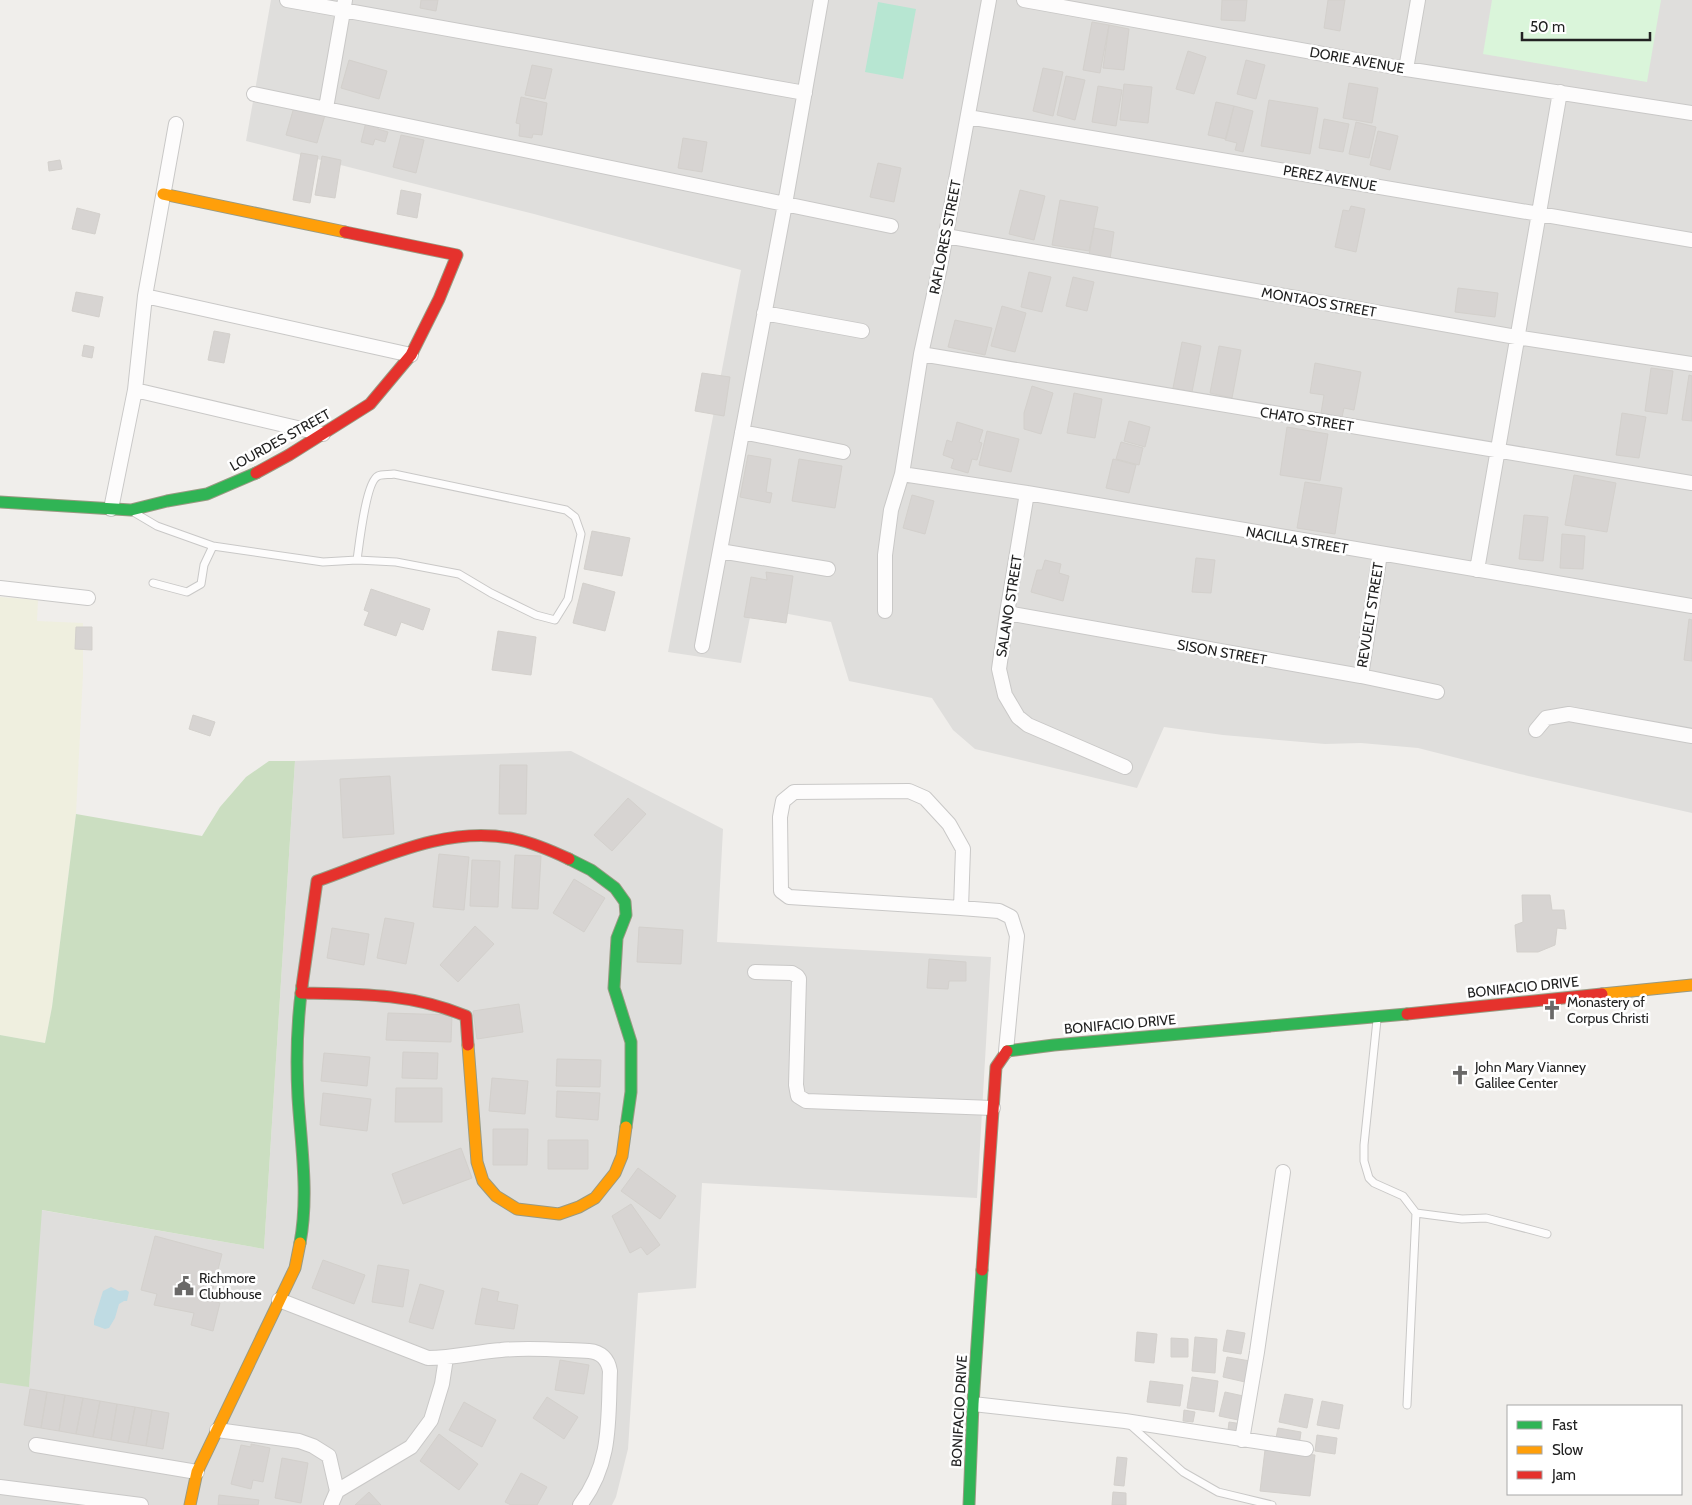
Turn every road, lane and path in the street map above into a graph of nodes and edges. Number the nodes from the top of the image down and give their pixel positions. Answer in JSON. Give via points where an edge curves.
{"nodes":[{"id":1,"x":287,"y":0,"type":"edge"},
{"id":2,"x":821,"y":0,"type":"edge"},
{"id":3,"x":989,"y":0,"type":"edge"},
{"id":4,"x":1024,"y":0,"type":"edge"},
{"id":5,"x":1418,"y":0,"type":"edge"},
{"id":6,"x":344,"y":5,"type":"edge"},
{"id":7,"x":1406,"y":69,"type":"junction"},
{"id":8,"x":1560,"y":92,"type":"junction"},
{"id":9,"x":254,"y":94,"type":"dead end"},
{"id":10,"x":804,"y":94,"type":"junction"},
{"id":11,"x":326,"y":108,"type":"junction"},
{"id":12,"x":1692,"y":113,"type":"edge"},
{"id":13,"x":968,"y":117,"type":"junction"},
{"id":14,"x":176,"y":124,"type":"dead end"},
{"id":15,"x":163,"y":194,"type":"junction"},
{"id":16,"x":785,"y":204,"type":"junction"},
{"id":17,"x":1540,"y":214,"type":"junction"},
{"id":18,"x":891,"y":226,"type":"dead end"},
{"id":19,"x":946,"y":236,"type":"junction"},
{"id":20,"x":1692,"y":240,"type":"edge"},
{"id":21,"x":145,"y":296,"type":"junction"},
{"id":22,"x":764,"y":313,"type":"junction"},
{"id":23,"x":862,"y":331,"type":"dead end"},
{"id":24,"x":1516,"y":337,"type":"junction"},
{"id":25,"x":921,"y":354,"type":"junction"},
{"id":26,"x":411,"y":355,"type":"junction"},
{"id":27,"x":1692,"y":364,"type":"edge"},
{"id":28,"x":135,"y":390,"type":"junction"},
{"id":29,"x":742,"y":432,"type":"junction"},
{"id":30,"x":323,"y":434,"type":"junction"},
{"id":31,"x":1497,"y":451,"type":"junction"},
{"id":32,"x":843,"y":452,"type":"dead end"},
{"id":33,"x":902,"y":474,"type":"junction"},
{"id":34,"x":1692,"y":484,"type":"edge"},
{"id":35,"x":1027,"y":493,"type":"junction"},
{"id":36,"x":0,"y":502,"type":"edge"},
{"id":37,"x":111,"y":509,"type":"junction"},
{"id":38,"x":130,"y":510,"type":"junction"},
{"id":39,"x":213,"y":546,"type":"junction"},
{"id":40,"x":720,"y":550,"type":"junction"},
{"id":41,"x":1380,"y":554,"type":"junction"},
{"id":42,"x":357,"y":560,"type":"junction"},
{"id":43,"x":828,"y":569,"type":"dead end"},
{"id":44,"x":1477,"y":570,"type":"junction"},
{"id":45,"x":153,"y":583,"type":"dead end"},
{"id":46,"x":0,"y":588,"type":"edge"},
{"id":47,"x":88,"y":598,"type":"dead end"},
{"id":48,"x":1692,"y":606,"type":"edge"},
{"id":49,"x":884,"y":611,"type":"dead end"},
{"id":50,"x":1007,"y":614,"type":"junction"},
{"id":51,"x":702,"y":646,"type":"dead end"},
{"id":52,"x":1361,"y":676,"type":"junction"},
{"id":53,"x":1437,"y":692,"type":"dead end"},
{"id":54,"x":1536,"y":730,"type":"dead end"},
{"id":55,"x":1692,"y":736,"type":"edge"},
{"id":56,"x":1125,"y":768,"type":"dead end"},
{"id":57,"x":960,"y":908,"type":"junction"},
{"id":58,"x":755,"y":972,"type":"dead end"},
{"id":59,"x":1692,"y":984,"type":"edge"},
{"id":60,"x":301,"y":994,"type":"junction"},
{"id":61,"x":1377,"y":1017,"type":"junction"},
{"id":62,"x":1006,"y":1051,"type":"junction"},
{"id":63,"x":993,"y":1108,"type":"junction"},
{"id":64,"x":1283,"y":1172,"type":"dead end"},
{"id":65,"x":1416,"y":1213,"type":"junction"},
{"id":66,"x":1547,"y":1234,"type":"dead end"},
{"id":67,"x":279,"y":1300,"type":"junction"},
{"id":68,"x":446,"y":1358,"type":"junction"},
{"id":69,"x":974,"y":1404,"type":"junction"},
{"id":70,"x":1407,"y":1405,"type":"dead end"},
{"id":71,"x":1125,"y":1420,"type":"junction"},
{"id":72,"x":217,"y":1430,"type":"junction"},
{"id":73,"x":1242,"y":1440,"type":"junction"},
{"id":74,"x":36,"y":1445,"type":"dead end"},
{"id":75,"x":1306,"y":1449,"type":"dead end"},
{"id":76,"x":197,"y":1472,"type":"junction"},
{"id":77,"x":0,"y":1487,"type":"edge"},
{"id":78,"x":337,"y":1490,"type":"junction"},
{"id":79,"x":141,"y":1505,"type":"edge"},
{"id":80,"x":190,"y":1505,"type":"edge"},
{"id":81,"x":331,"y":1505,"type":"edge"},
{"id":82,"x":580,"y":1505,"type":"edge"},
{"id":83,"x":969,"y":1505,"type":"edge"},
{"id":84,"x":1272,"y":1505,"type":"edge"}],
"edges":[{"from":1,"to":6,"type":"street"},
{"from":2,"to":10,"type":"street"},
{"from":3,"to":13,"type":"street","name":"RAFLORES STREET"},
{"from":4,"to":7,"type":"street","name":"DORIE AVENUE"},
{"from":5,"to":7,"type":"street"},
{"from":6,"to":10,"type":"street"},
{"from":6,"to":11,"type":"street"},
{"from":7,"to":8,"type":"street","name":"DORIE AVENUE"},
{"from":8,"to":12,"type":"street","name":"DORIE AVENUE"},
{"from":8,"to":17,"type":"street"},
{"from":9,"to":11,"type":"street"},
{"from":10,"to":16,"type":"street"},
{"from":11,"to":16,"type":"street"},
{"from":13,"to":17,"type":"street","name":"PEREZ AVENUE"},
{"from":13,"to":19,"type":"street","name":"RAFLORES STREET"},
{"from":14,"to":15,"type":"street"},
{"from":15,"to":21,"type":"street"},
{"from":15,"to":26,"type":"street","name":"LOURDES STREET","via":[[457,255]]},
{"from":16,"to":18,"type":"street"},
{"from":16,"to":22,"type":"street"},
{"from":17,"to":20,"type":"street","name":"PEREZ AVENUE"},
{"from":17,"to":24,"type":"street"},
{"from":19,"to":24,"type":"street","name":"MONTAOS STREET"},
{"from":19,"to":25,"type":"street","name":"RAFLORES STREET"},
{"from":21,"to":26,"type":"street"},
{"from":21,"to":28,"type":"street"},
{"from":22,"to":23,"type":"street"},
{"from":22,"to":29,"type":"street"},
{"from":24,"to":27,"type":"street","name":"MONTAOS STREET"},
{"from":24,"to":31,"type":"street"},
{"from":25,"to":31,"type":"street","name":"CHATO STREET"},
{"from":25,"to":33,"type":"street","name":"RAFLORES STREET"},
{"from":26,"to":30,"type":"street","name":"LOURDES STREET","via":[[370,404]]},
{"from":28,"to":30,"type":"street"},
{"from":28,"to":37,"type":"street"},
{"from":29,"to":32,"type":"street"},
{"from":29,"to":40,"type":"street"},
{"from":30,"to":38,"type":"street","name":"LOURDES STREET","via":[[248,478],[207,494]]},
{"from":31,"to":34,"type":"street","name":"CHATO STREET"},
{"from":31,"to":44,"type":"street"},
{"from":33,"to":35,"type":"street","name":"NACILLA STREET"},
{"from":33,"to":49,"type":"street","name":"RAFLORES STREET","via":[[891,510],[885,555]]},
{"from":35,"to":41,"type":"street","name":"NACILLA STREET"},
{"from":35,"to":50,"type":"street","name":"SALANO STREET"},
{"from":36,"to":37,"type":"street","name":"LOURDES STREET"},
{"from":37,"to":38,"type":"street","name":"LOURDES STREET"},
{"from":38,"to":39,"type":"lane","via":[[157,526]]},
{"from":39,"to":42,"type":"lane","via":[[323,562]]},
{"from":39,"to":45,"type":"lane","via":[[204,565],[201,584],[187,592]]},
{"from":40,"to":43,"type":"street"},
{"from":40,"to":51,"type":"street"},
{"from":41,"to":44,"type":"street","name":"NACILLA STREET"},
{"from":41,"to":52,"type":"street","name":"REVUELT STREET"},
{"from":42,"to":42,"type":"lane","via":[[396,562],[459,574],[536,615],[555,620],[568,599],[581,534],[575,517],[566,510],[394,474],[378,475],[366,501]]},
{"from":44,"to":48,"type":"street","name":"NACILLA STREET"},
{"from":46,"to":47,"type":"street"},
{"from":50,"to":52,"type":"street","name":"SISON STREET"},
{"from":50,"to":56,"type":"street","name":"SALANO STREET","via":[[999,669],[1005,695],[1018,717],[1028,725]]},
{"from":52,"to":53,"type":"street","name":"SISON STREET"},
{"from":54,"to":55,"type":"street","via":[[1546,718],[1569,714]]},
{"from":57,"to":57,"type":"street","via":[[789,897],[781,891],[780,817],[783,800],[794,792],[909,791],[925,798],[949,824],[963,849]]},
{"from":57,"to":62,"type":"street","via":[[999,912],[1011,917],[1017,936]]},
{"from":58,"to":63,"type":"street","via":[[792,973],[799,979],[796,1085],[798,1096],[806,1101]]},
{"from":59,"to":61,"type":"street","name":"BONIFACIO DRIVE"},
{"from":60,"to":60,"type":"street","via":[[317,881],[421,844],[452,837],[515,839],[591,870],[615,888],[626,902],[626,915],[617,938],[614,988],[631,1042],[631,1092],[622,1156],[615,1173],[595,1198],[559,1214],[517,1209],[496,1196],[483,1181],[477,1162],[466,1016],[434,1003],[374,994]]},
{"from":60,"to":67,"type":"street","via":[[297,1043],[303,1235],[295,1268]]},
{"from":61,"to":62,"type":"street","name":"BONIFACIO DRIVE","via":[[1054,1044]]},
{"from":61,"to":65,"type":"lane","via":[[1364,1161],[1374,1183],[1403,1196]]},
{"from":62,"to":63,"type":"street","name":"BONIFACIO DRIVE","via":[[996,1068]]},
{"from":63,"to":69,"type":"street","name":"BONIFACIO DRIVE"},
{"from":64,"to":73,"type":"street"},
{"from":65,"to":66,"type":"lane","via":[[1462,1219],[1486,1218]]},
{"from":65,"to":70,"type":"lane"},
{"from":67,"to":68,"type":"street","via":[[428,1358]]},
{"from":67,"to":72,"type":"street"},
{"from":68,"to":78,"type":"street","via":[[432,1420],[411,1448]]},
{"from":68,"to":82,"type":"street","via":[[473,1352],[533,1349],[594,1351],[604,1356],[610,1371],[608,1442],[600,1472]]},
{"from":69,"to":71,"type":"street"},
{"from":69,"to":83,"type":"street","name":"BONIFACIO DRIVE"},
{"from":71,"to":73,"type":"street"},
{"from":71,"to":84,"type":"lane","via":[[1183,1472],[1218,1492]]},
{"from":72,"to":76,"type":"street"},
{"from":72,"to":78,"type":"street","via":[[299,1441],[313,1446],[329,1456]]},
{"from":73,"to":75,"type":"street"},
{"from":74,"to":76,"type":"street"},
{"from":76,"to":80,"type":"street"},
{"from":77,"to":79,"type":"street"},
{"from":78,"to":81,"type":"street"}]}
